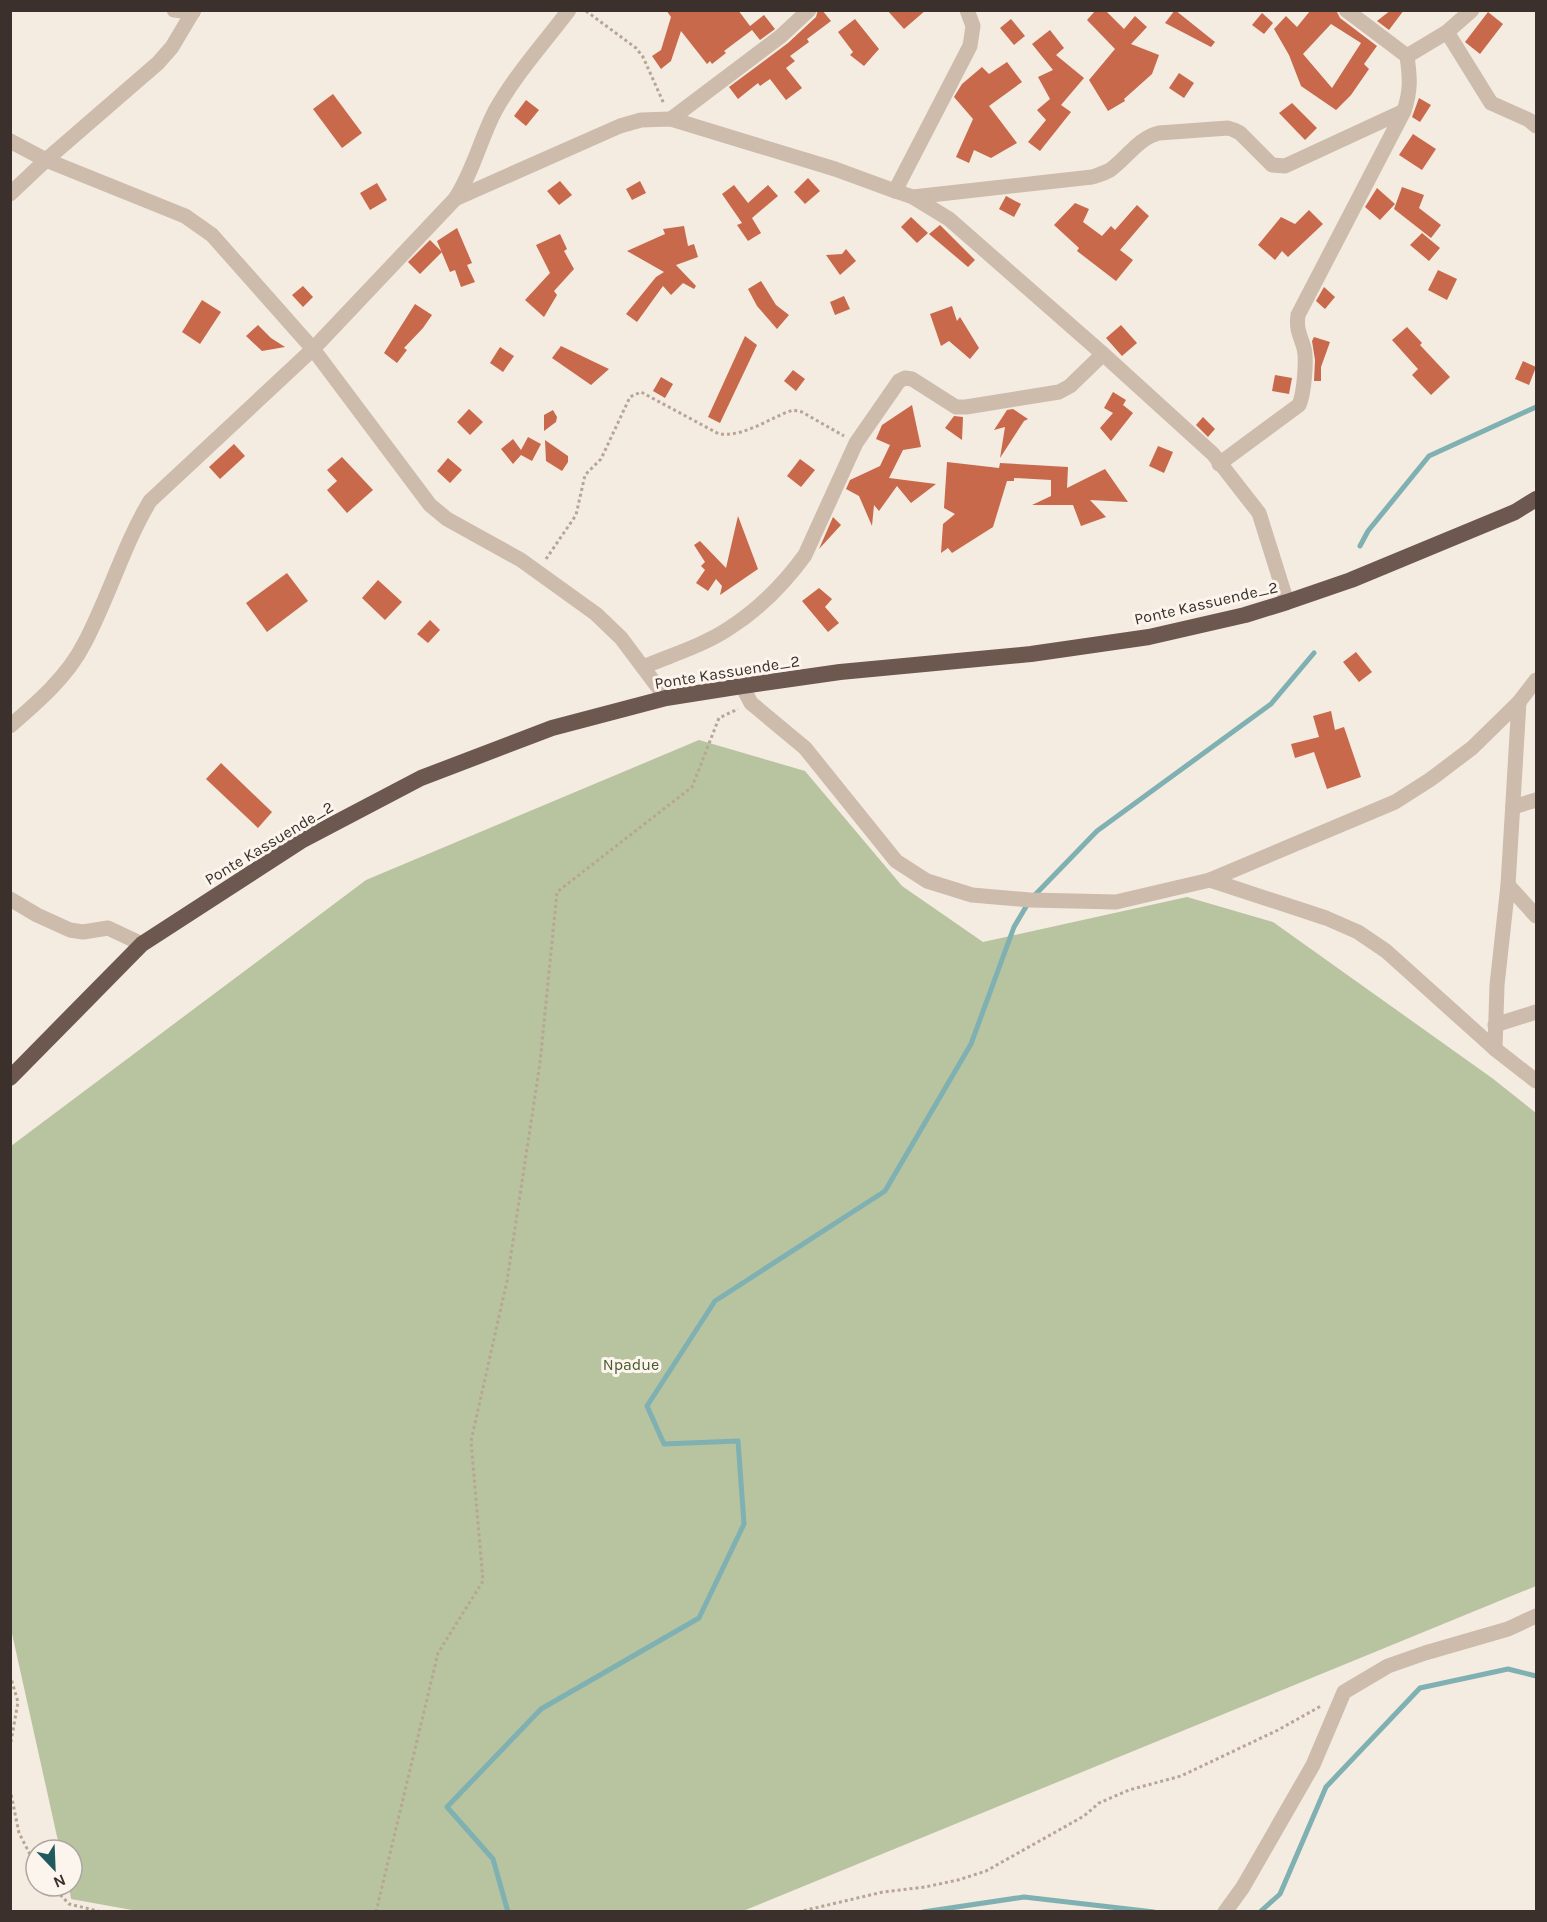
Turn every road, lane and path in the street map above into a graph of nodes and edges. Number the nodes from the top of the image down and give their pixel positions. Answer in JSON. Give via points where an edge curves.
{"nodes":[{"id":1,"x":174,"y":10,"type":"edge"},
{"id":2,"x":568,"y":10,"type":"edge"},
{"id":3,"x":585,"y":10,"type":"edge"},
{"id":4,"x":809,"y":10,"type":"edge"},
{"id":5,"x":967,"y":10,"type":"edge"},
{"id":6,"x":1346,"y":10,"type":"edge"},
{"id":7,"x":1472,"y":10,"type":"edge"},
{"id":8,"x":194,"y":11,"type":"edge"},
{"id":9,"x":1447,"y":32,"type":"junction"},
{"id":10,"x":1407,"y":56,"type":"junction"},
{"id":11,"x":1404,"y":111,"type":"junction"},
{"id":12,"x":671,"y":119,"type":"junction"},
{"id":13,"x":1536,"y":126,"type":"edge"},
{"id":14,"x":10,"y":141,"type":"edge"},
{"id":15,"x":46,"y":160,"type":"junction"},
{"id":16,"x":895,"y":191,"type":"junction"},
{"id":17,"x":10,"y":194,"type":"edge"},
{"id":18,"x":913,"y":197,"type":"junction"},
{"id":19,"x":455,"y":199,"type":"junction"},
{"id":20,"x":313,"y":350,"type":"junction"},
{"id":21,"x":1103,"y":354,"type":"junction"},
{"id":22,"x":856,"y":442,"type":"junction"},
{"id":23,"x":1219,"y":464,"type":"junction"},
{"id":24,"x":1536,"y":500,"type":"edge"},
{"id":25,"x":537,"y":572,"type":"junction"},
{"id":26,"x":1287,"y":602,"type":"junction"},
{"id":27,"x":643,"y":667,"type":"junction"},
{"id":28,"x":1536,"y":680,"type":"edge"},
{"id":29,"x":742,"y":686,"type":"junction"},
{"id":30,"x":666,"y":698,"type":"junction"},
{"id":31,"x":1520,"y":702,"type":"junction"},
{"id":32,"x":751,"y":703,"type":"junction"},
{"id":33,"x":10,"y":726,"type":"edge"},
{"id":34,"x":1536,"y":800,"type":"edge"},
{"id":35,"x":1513,"y":807,"type":"junction"},
{"id":36,"x":1210,"y":880,"type":"junction"},
{"id":37,"x":1508,"y":885,"type":"junction"},
{"id":38,"x":10,"y":899,"type":"edge"},
{"id":39,"x":1536,"y":916,"type":"edge"},
{"id":40,"x":142,"y":944,"type":"junction"},
{"id":41,"x":1536,"y":1012,"type":"edge"},
{"id":42,"x":1495,"y":1025,"type":"junction"},
{"id":43,"x":1495,"y":1049,"type":"junction"},
{"id":44,"x":10,"y":1078,"type":"edge"},
{"id":45,"x":1536,"y":1081,"type":"edge"},
{"id":46,"x":1536,"y":1616,"type":"edge"},
{"id":47,"x":10,"y":1675,"type":"edge"},
{"id":48,"x":1344,"y":1692,"type":"junction"},
{"id":49,"x":10,"y":1747,"type":"edge"},
{"id":50,"x":10,"y":1789,"type":"edge"},
{"id":51,"x":24,"y":1843,"type":"edge"},
{"id":52,"x":63,"y":1898,"type":"edge"},
{"id":53,"x":102,"y":1911,"type":"edge"},
{"id":54,"x":376,"y":1911,"type":"edge"},
{"id":55,"x":798,"y":1911,"type":"edge"},
{"id":56,"x":1225,"y":1911,"type":"edge"}],
"edges":[{"from":1,"to":8,"type":"street"},
{"from":2,"to":19,"type":"street","via":[[502,98]]},
{"from":3,"to":12,"type":"path","via":[[636,48]]},
{"from":4,"to":12,"type":"street","via":[[781,36]]},
{"from":5,"to":16,"type":"street","via":[[973,26],[970,46]]},
{"from":6,"to":10,"type":"street"},
{"from":7,"to":9,"type":"street"},
{"from":8,"to":15,"type":"street","via":[[158,63]]},
{"from":9,"to":10,"type":"street"},
{"from":9,"to":13,"type":"street","via":[[1491,103]]},
{"from":10,"to":11,"type":"street","via":[[1411,85]]},
{"from":11,"to":18,"type":"street","via":[[1285,166],[1272,165],[1240,133],[1228,128],[1159,132],[1142,140],[1109,171],[1092,177]]},
{"from":11,"to":23,"type":"street","via":[[1298,315],[1299,340],[1304,349],[1304,395],[1299,405]]},
{"from":12,"to":16,"type":"street"},
{"from":12,"to":19,"type":"street","via":[[640,120],[620,126]]},
{"from":14,"to":15,"type":"street"},
{"from":15,"to":17,"type":"street"},
{"from":15,"to":20,"type":"street","via":[[199,225]]},
{"from":16,"to":18,"type":"street"},
{"from":18,"to":21,"type":"street","via":[[949,219]]},
{"from":19,"to":20,"type":"street"},
{"from":20,"to":25,"type":"street","via":[[430,505]]},
{"from":20,"to":33,"type":"street","via":[[150,501],[84,645],[67,670]]},
{"from":21,"to":22,"type":"street","via":[[1059,392],[966,407],[956,407],[905,378]]},
{"from":21,"to":23,"type":"street","via":[[1213,454]]},
{"from":22,"to":25,"type":"path","via":[[793,410],[741,433],[719,434],[642,392],[634,394],[601,459],[585,475],[576,515]]},
{"from":22,"to":27,"type":"street","via":[[805,555],[775,592],[728,630]]},
{"from":23,"to":26,"type":"street","via":[[1259,513]]},
{"from":24,"to":26,"type":"highway","name":"Ponte Kassuende_2","via":[[1351,580]]},
{"from":25,"to":27,"type":"street","via":[[610,626]]},
{"from":26,"to":29,"type":"highway","name":"Ponte Kassuende_2","via":[[1149,637],[1086,647]]},
{"from":27,"to":30,"type":"street"},
{"from":28,"to":31,"type":"street"},
{"from":29,"to":30,"type":"highway","name":"Ponte Kassuende_2"},
{"from":29,"to":32,"type":"street"},
{"from":30,"to":40,"type":"highway","name":"Ponte Kassuende_2","via":[[552,728],[422,778],[301,841]]},
{"from":31,"to":35,"type":"street"},
{"from":31,"to":36,"type":"street","via":[[1472,748],[1395,802]]},
{"from":32,"to":36,"type":"street","via":[[805,748],[896,861],[927,880],[972,895],[1116,902]]},
{"from":32,"to":54,"type":"path","via":[[719,718],[692,787],[557,892],[540,1063],[507,1281],[471,1441],[483,1581],[438,1653]]},
{"from":34,"to":35,"type":"street"},
{"from":35,"to":37,"type":"street"},
{"from":36,"to":43,"type":"street","via":[[1358,932],[1386,951]]},
{"from":37,"to":39,"type":"street"},
{"from":37,"to":42,"type":"street"},
{"from":38,"to":40,"type":"street","via":[[70,930],[108,928]]},
{"from":40,"to":44,"type":"highway","name":"Ponte Kassuende_2"},
{"from":41,"to":42,"type":"street"},
{"from":42,"to":43,"type":"street"},
{"from":43,"to":45,"type":"street"},
{"from":46,"to":48,"type":"street","via":[[1508,1629],[1388,1666]]},
{"from":47,"to":49,"type":"path","via":[[18,1702]]},
{"from":48,"to":55,"type":"path","via":[[1278,1730],[1181,1776],[1099,1803],[1084,1816],[986,1871]]},
{"from":48,"to":56,"type":"street","via":[[1313,1765],[1243,1887]]},
{"from":50,"to":51,"type":"path"},
{"from":52,"to":53,"type":"path","via":[[69,1904]]}]}
